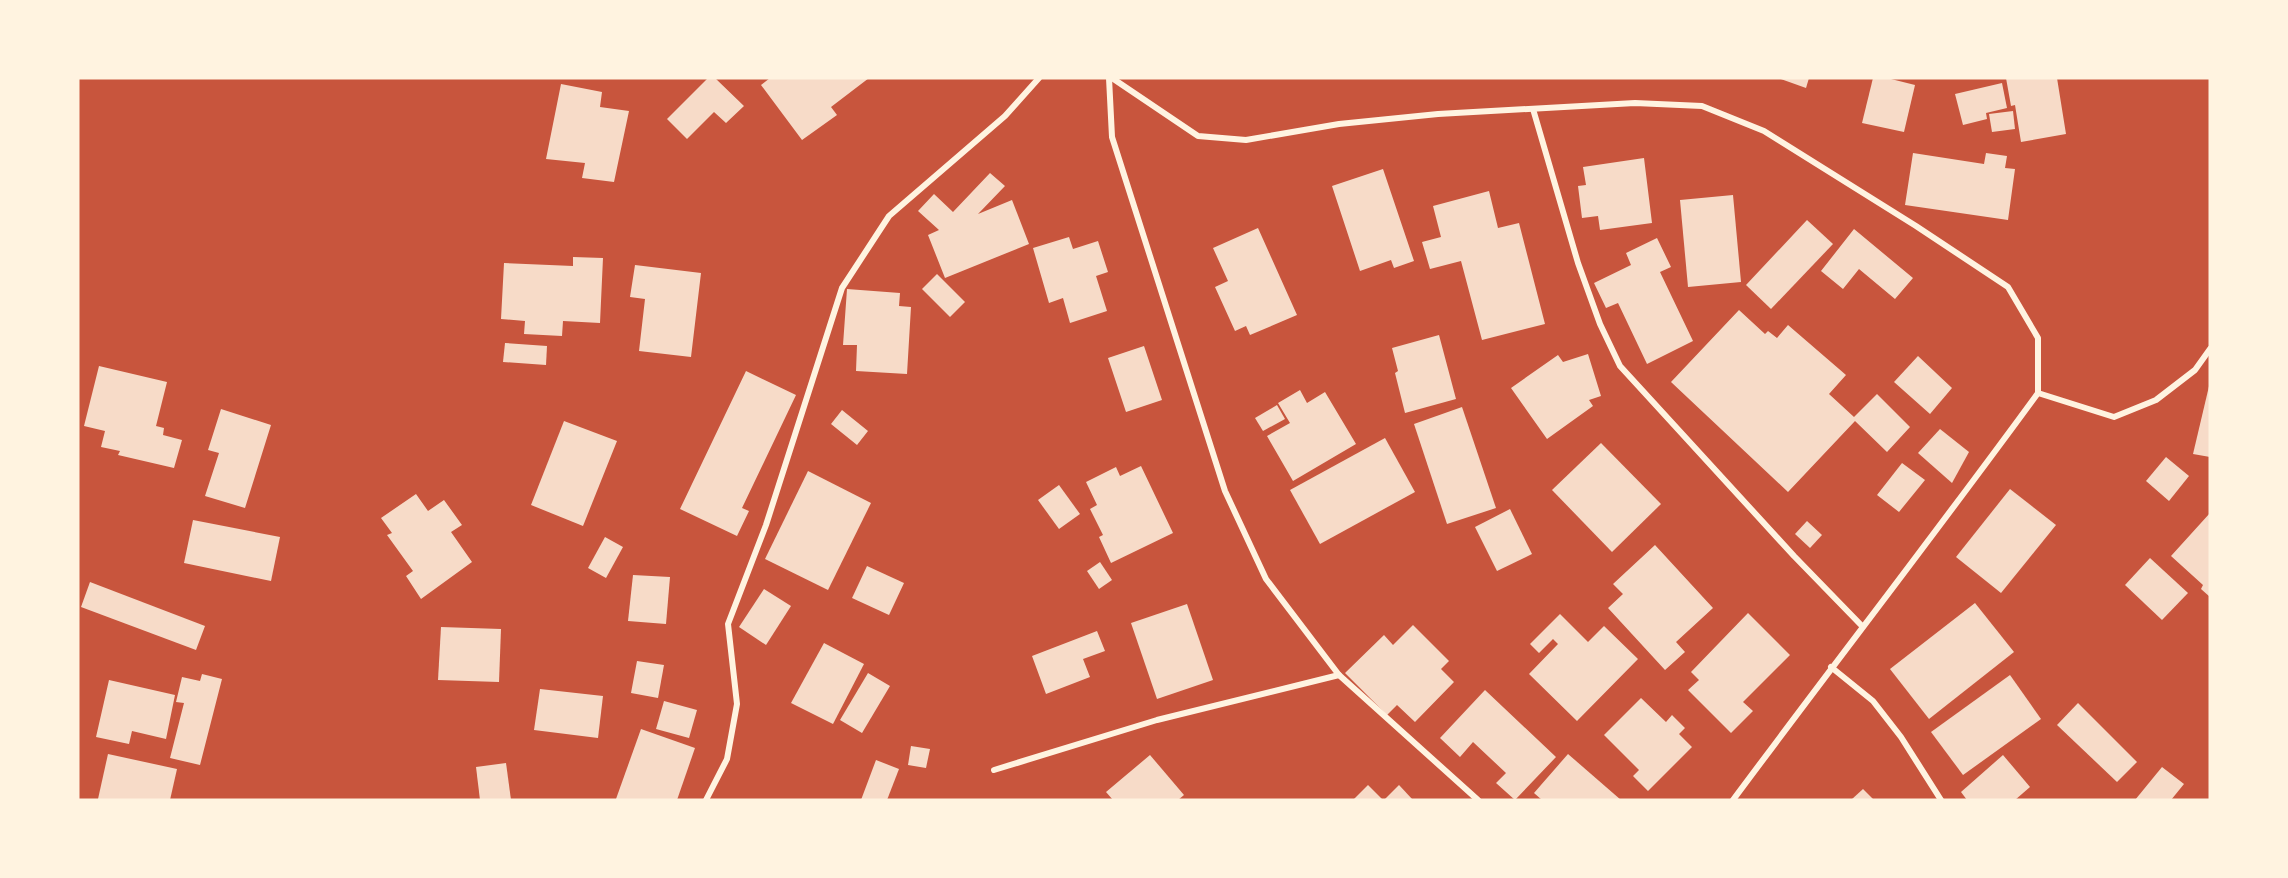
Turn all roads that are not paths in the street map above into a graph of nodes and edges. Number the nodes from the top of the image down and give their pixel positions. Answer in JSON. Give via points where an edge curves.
{"nodes":[{"id":1,"x":1039,"y":78,"type":"edge"},
{"id":2,"x":1111,"y":78,"type":"edge"},
{"id":3,"x":1533,"y":109,"type":"junction"},
{"id":4,"x":2210,"y":349,"type":"edge"},
{"id":5,"x":2038,"y":393,"type":"junction"},
{"id":6,"x":1862,"y":626,"type":"junction"},
{"id":7,"x":1831,"y":668,"type":"junction"},
{"id":8,"x":1339,"y":675,"type":"junction"},
{"id":9,"x":994,"y":770,"type":"dead end"},
{"id":10,"x":706,"y":800,"type":"edge"},
{"id":11,"x":1478,"y":800,"type":"edge"},
{"id":12,"x":1732,"y":800,"type":"edge"},
{"id":13,"x":1941,"y":800,"type":"edge"}],
"edges":[{"from":1,"to":10,"type":"street","via":[[1005,116],[889,216],[842,288],[766,525],[728,624],[737,704],[727,759]]},
{"from":2,"to":3,"type":"street","via":[[1198,136],[1246,140],[1350,123]]},
{"from":2,"to":8,"type":"street","via":[[1112,137],[1225,491],[1266,579]]},
{"from":3,"to":5,"type":"street","via":[[1635,103],[1702,106],[1764,131],[2008,287],[2038,338]]},
{"from":3,"to":6,"type":"street","via":[[1578,263],[1620,366]]},
{"from":4,"to":5,"type":"street","via":[[2195,370],[2156,400],[2114,417]]},
{"from":5,"to":6,"type":"street"},
{"from":6,"to":7,"type":"street"},
{"from":7,"to":12,"type":"street"},
{"from":7,"to":13,"type":"street","via":[[1873,701],[1902,737]]},
{"from":8,"to":9,"type":"street","via":[[1157,720]]},
{"from":8,"to":11,"type":"street"}]}
